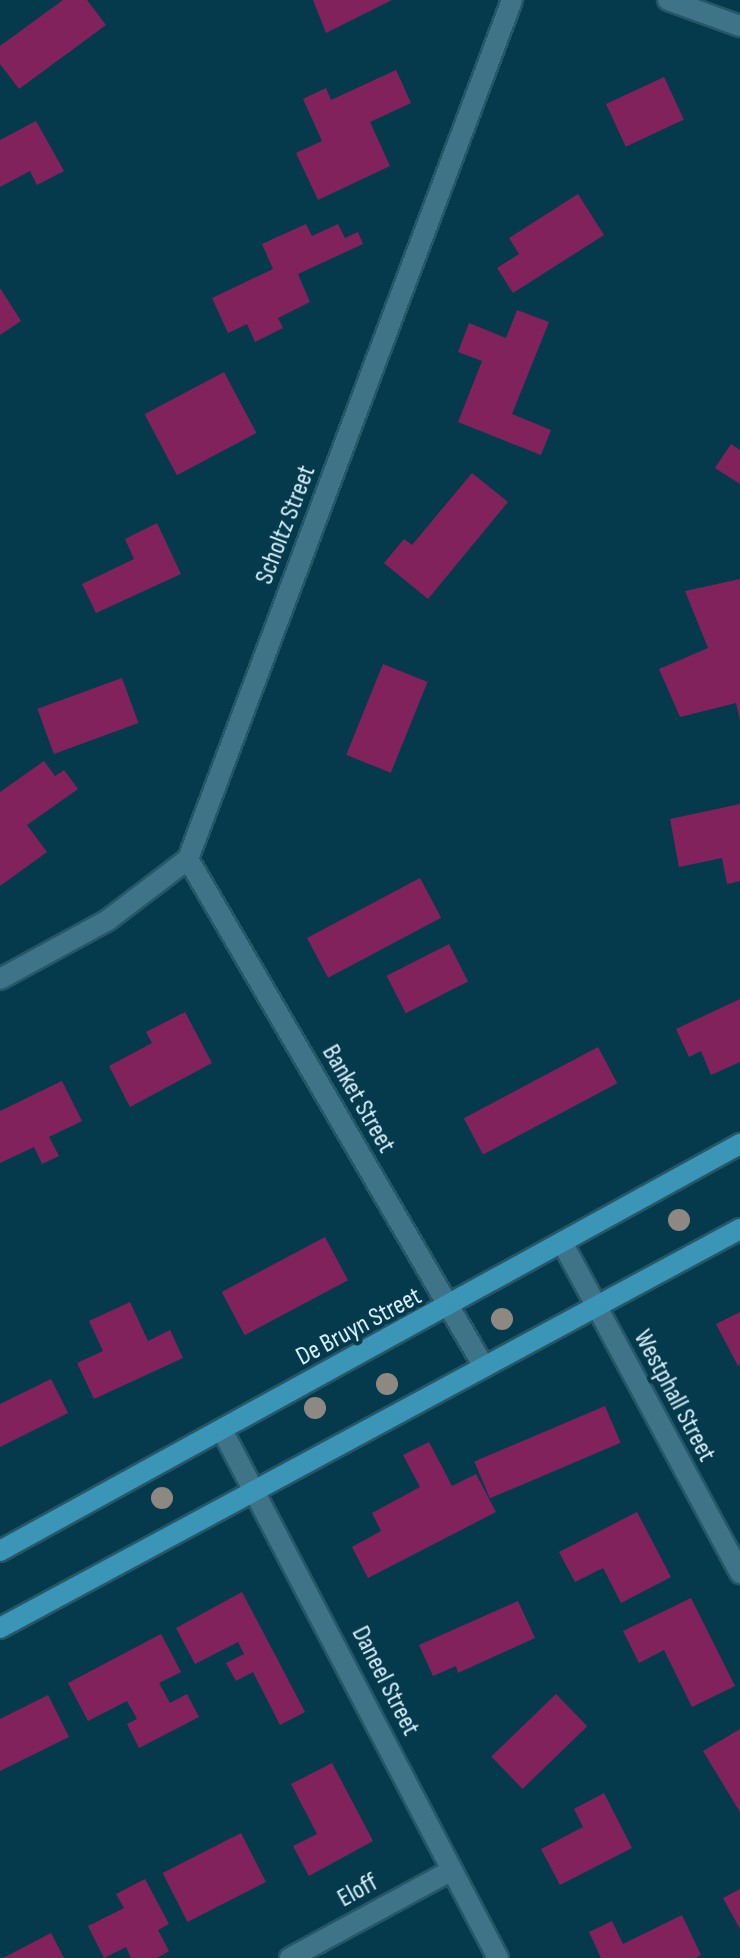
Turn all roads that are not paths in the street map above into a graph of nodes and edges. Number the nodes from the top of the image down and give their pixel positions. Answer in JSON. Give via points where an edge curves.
{"nodes":[{"id":1,"x":512,"y":0,"type":"edge"},
{"id":2,"x":668,"y":0,"type":"edge"},
{"id":3,"x":740,"y":26,"type":"edge"},
{"id":4,"x":188,"y":859,"type":"junction"},
{"id":5,"x":0,"y":979,"type":"edge"},
{"id":6,"x":740,"y":1144,"type":"edge"},
{"id":7,"x":740,"y":1229,"type":"edge"},
{"id":8,"x":563,"y":1244,"type":"junction"},
{"id":9,"x":595,"y":1304,"type":"junction"},
{"id":10,"x":449,"y":1308,"type":"junction"},
{"id":11,"x":483,"y":1365,"type":"junction"},
{"id":12,"x":222,"y":1430,"type":"junction"},
{"id":13,"x":256,"y":1487,"type":"junction"},
{"id":14,"x":0,"y":1551,"type":"edge"},
{"id":15,"x":740,"y":1573,"type":"edge"},
{"id":16,"x":0,"y":1628,"type":"edge"},
{"id":17,"x":452,"y":1870,"type":"junction"},
{"id":18,"x":290,"y":1958,"type":"edge"},
{"id":19,"x":498,"y":1958,"type":"edge"}],
"edges":[{"from":1,"to":4,"type":"street","name":"Scholtz Street"},
{"from":2,"to":3,"type":"street"},
{"from":4,"to":5,"type":"street","via":[[108,920]]},
{"from":4,"to":10,"type":"street","name":"Banket Street"},
{"from":6,"to":8,"type":"street","name":"De Bruyn Street"},
{"from":7,"to":9,"type":"street"},
{"from":8,"to":9,"type":"street","name":"Westphall Street"},
{"from":8,"to":10,"type":"street","name":"De Bruyn Street"},
{"from":9,"to":11,"type":"street"},
{"from":9,"to":15,"type":"street","name":"Westphall Street"},
{"from":10,"to":11,"type":"street","name":"Banket Street"},
{"from":10,"to":12,"type":"street","name":"De Bruyn Street"},
{"from":11,"to":13,"type":"street"},
{"from":12,"to":13,"type":"street","name":"Daneel Street"},
{"from":12,"to":14,"type":"street","name":"De Bruyn Street"},
{"from":13,"to":16,"type":"street"},
{"from":13,"to":17,"type":"street","name":"Daneel Street"},
{"from":17,"to":18,"type":"street","name":"Eloff"},
{"from":17,"to":19,"type":"street","name":"Daneel Street"}]}
